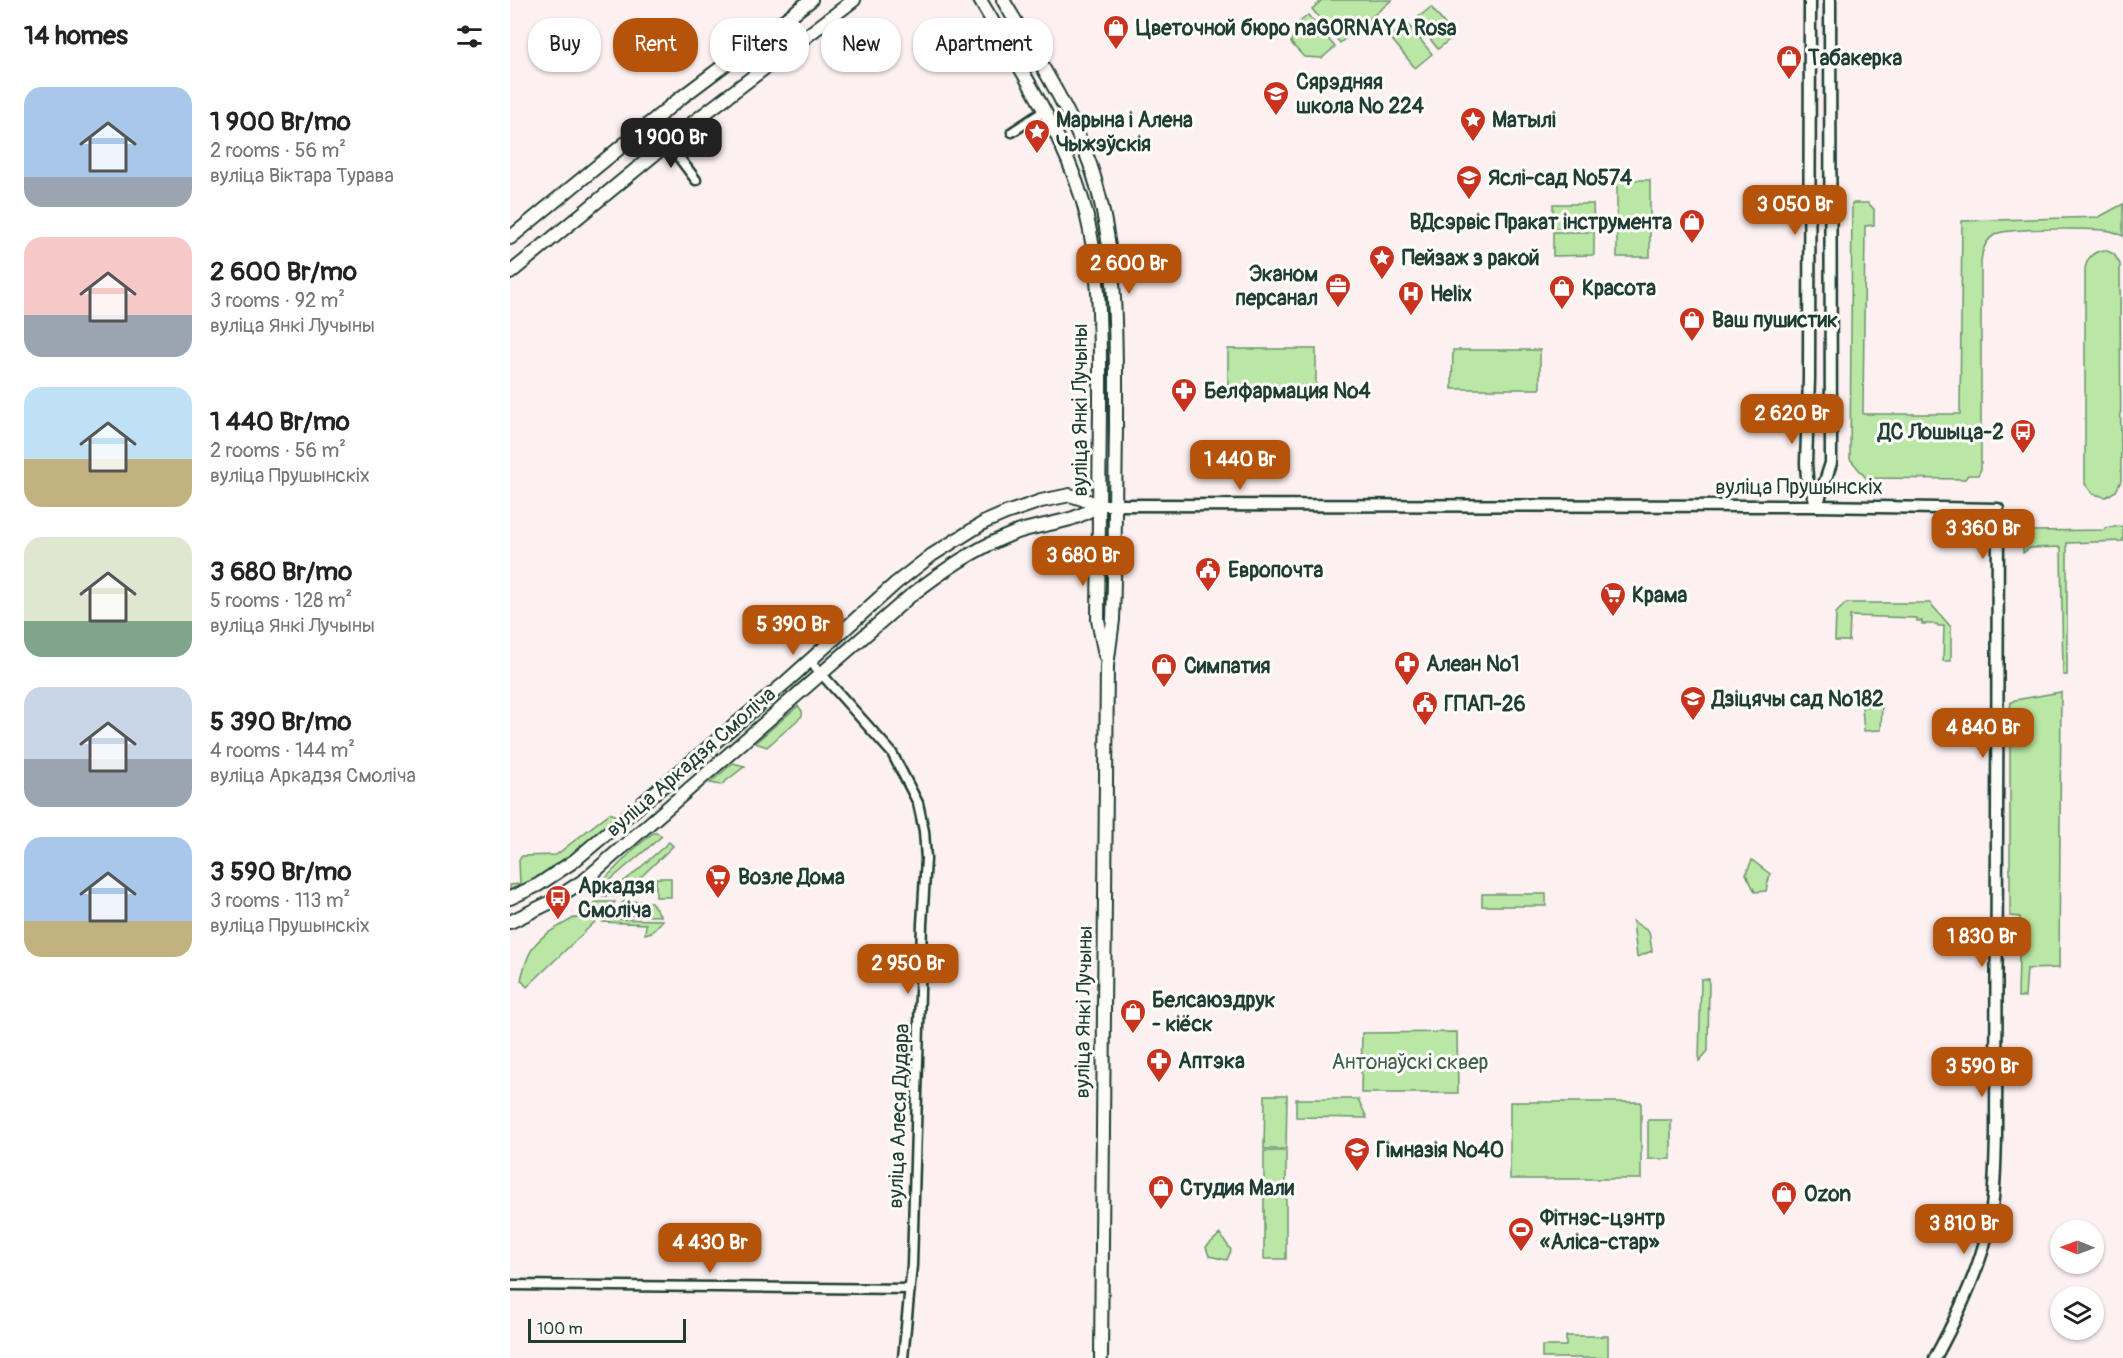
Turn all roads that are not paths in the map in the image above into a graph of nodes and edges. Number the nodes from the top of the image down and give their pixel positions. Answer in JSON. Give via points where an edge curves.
{"nodes":[{"id":1,"x":811,"y":0,"type":"edge"},
{"id":2,"x":854,"y":0,"type":"edge"},
{"id":3,"x":980,"y":0,"type":"edge"},
{"id":4,"x":1003,"y":0,"type":"edge"},
{"id":5,"x":1810,"y":0,"type":"edge"},
{"id":6,"x":1830,"y":0,"type":"edge"},
{"id":7,"x":1060,"y":100,"type":"junction"},
{"id":8,"x":1044,"y":111,"type":"junction"},
{"id":9,"x":1012,"y":132,"type":"dead end"},
{"id":10,"x":668,"y":143,"type":"junction"},
{"id":11,"x":696,"y":180,"type":"dead end"},
{"id":12,"x":510,"y":238,"type":"edge"},
{"id":13,"x":510,"y":273,"type":"edge"},
{"id":14,"x":1100,"y":505,"type":"junction"},
{"id":15,"x":1115,"y":505,"type":"junction"},
{"id":16,"x":1817,"y":506,"type":"junction"},
{"id":17,"x":810,"y":661,"type":"junction"},
{"id":18,"x":1107,"y":666,"type":"junction"},
{"id":19,"x":822,"y":674,"type":"junction"},
{"id":20,"x":510,"y":898,"type":"edge"},
{"id":21,"x":510,"y":922,"type":"edge"},
{"id":22,"x":510,"y":1285,"type":"edge"},
{"id":23,"x":909,"y":1289,"type":"junction"},
{"id":24,"x":903,"y":1358,"type":"edge"},
{"id":25,"x":1101,"y":1358,"type":"edge"},
{"id":26,"x":1935,"y":1358,"type":"edge"}],
"edges":[{"from":1,"to":12,"type":"main road","via":[[678,100]]},
{"from":2,"to":10,"type":"main road"},
{"from":3,"to":8,"type":"main road","name":"вуліца Янкі Лучыны"},
{"from":4,"to":7,"type":"main road","name":"вуліца Янкі Лучыны"},
{"from":5,"to":16,"type":"street","via":[[1806,463]]},
{"from":6,"to":16,"type":"street","via":[[1831,463]]},
{"from":7,"to":8,"type":"street"},
{"from":7,"to":15,"type":"main road","name":"вуліца Янкі Лучыны","via":[[1089,164],[1107,236],[1116,322]]},
{"from":8,"to":9,"type":"street"},
{"from":8,"to":14,"type":"main road","name":"вуліца Янкі Лучыны","via":[[1070,165],[1091,236],[1100,322]]},
{"from":10,"to":11,"type":"street"},
{"from":10,"to":13,"type":"main road"},
{"from":14,"to":15,"type":"street","name":"вуліца Прушынскіх"},
{"from":14,"to":17,"type":"main road","name":"вуліца Аркадзя Смоліча","via":[[1070,495],[1006,513],[964,533],[896,583]]},
{"from":14,"to":18,"type":"main road","name":"вуліца Янкі Лучыны","via":[[1098,620]]},
{"from":14,"to":19,"type":"main road","name":"вуліца Аркадзя Смоліча","via":[[1072,519],[1013,533],[942,571]]},
{"from":15,"to":16,"type":"street","name":"вуліца Прушынскіх"},
{"from":15,"to":18,"type":"main road","name":"вуліца Янкі Лучыны","via":[[1113,620]]},
{"from":16,"to":26,"type":"street","name":"вуліца Прушынскіх","via":[[1998,509],[1993,1195],[1980,1254]]},
{"from":17,"to":19,"type":"street","name":"вуліца Алеся Дудара"},
{"from":17,"to":20,"type":"main road","name":"вуліца Аркадзя Смоліча","via":[[574,861]]},
{"from":18,"to":25,"type":"main road","name":"вуліца Янкі Лучыны"},
{"from":19,"to":21,"type":"main road","name":"вуліца Аркадзя Смоліча","via":[[586,879]]},
{"from":19,"to":23,"type":"street","name":"вуліца Алеся Дудара","via":[[892,753],[918,803],[924,831]]},
{"from":22,"to":23,"type":"street"},
{"from":23,"to":24,"type":"street","name":"вуліца Алеся Дудара"}]}
